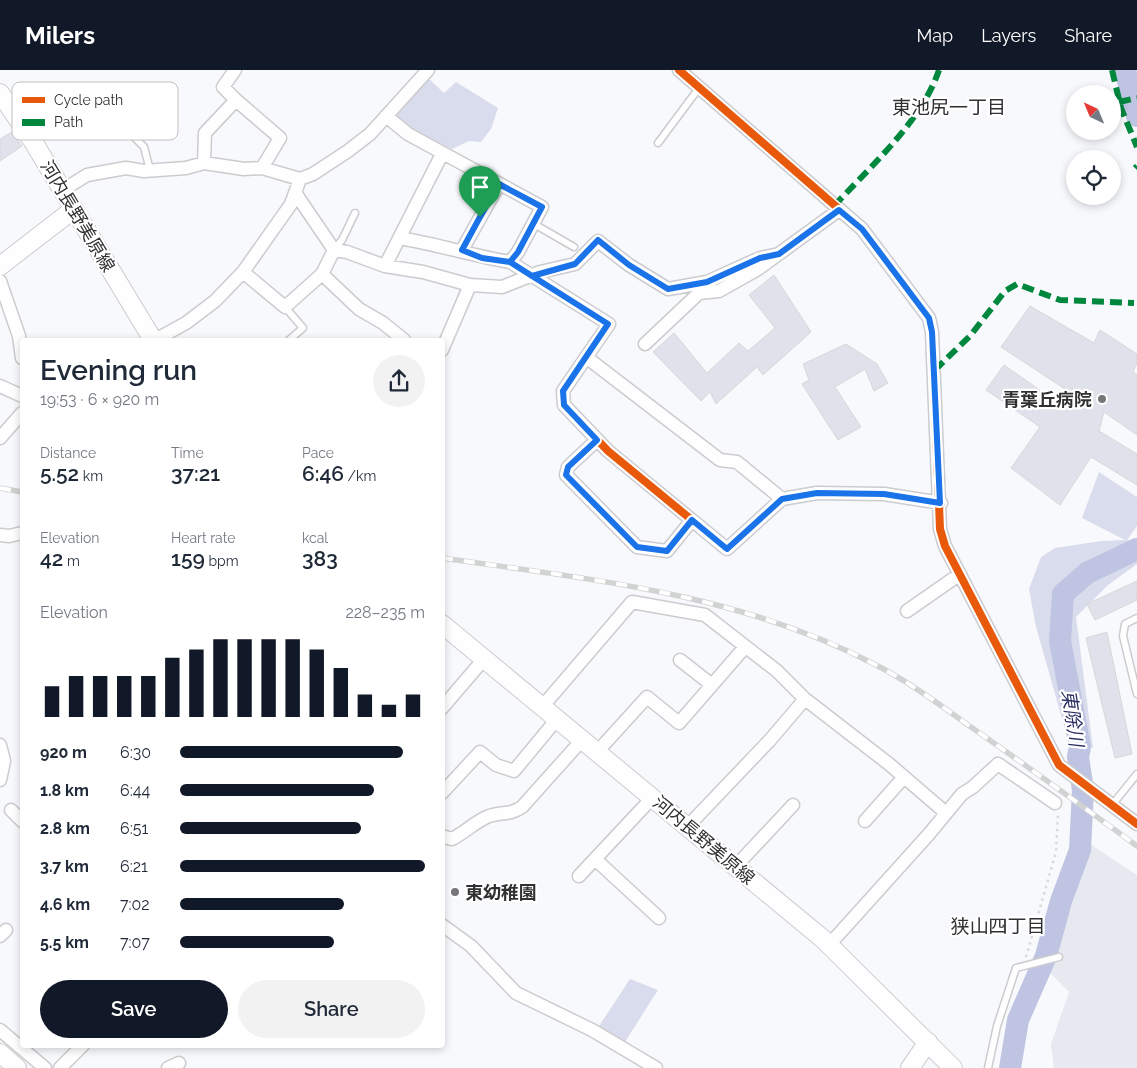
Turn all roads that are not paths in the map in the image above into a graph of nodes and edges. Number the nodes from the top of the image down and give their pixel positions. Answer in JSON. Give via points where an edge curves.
{"nodes":[{"id":1,"x":235,"y":70,"type":"edge"},
{"id":2,"x":679,"y":70,"type":"edge"},
{"id":3,"x":421,"y":73,"type":"edge"},
{"id":4,"x":699,"y":88,"type":"junction"},
{"id":5,"x":0,"y":93,"type":"edge"},
{"id":6,"x":236,"y":100,"type":"junction"},
{"id":7,"x":12,"y":111,"type":"edge"},
{"id":8,"x":386,"y":116,"type":"junction"},
{"id":9,"x":31,"y":140,"type":"edge"},
{"id":10,"x":137,"y":140,"type":"edge"},
{"id":11,"x":658,"y":143,"type":"dead end"},
{"id":12,"x":442,"y":154,"type":"junction"},
{"id":13,"x":204,"y":162,"type":"junction"},
{"id":14,"x":262,"y":168,"type":"junction"},
{"id":15,"x":150,"y":170,"type":"junction"},
{"id":16,"x":300,"y":179,"type":"junction"},
{"id":17,"x":499,"y":184,"type":"junction"},
{"id":18,"x":63,"y":190,"type":"junction"},
{"id":19,"x":296,"y":194,"type":"junction"},
{"id":20,"x":74,"y":209,"type":"junction"},
{"id":21,"x":839,"y":210,"type":"junction"},
{"id":22,"x":356,"y":213,"type":"dead end"},
{"id":23,"x":534,"y":224,"type":"junction"},
{"id":24,"x":399,"y":238,"type":"junction"},
{"id":25,"x":574,"y":247,"type":"dead end"},
{"id":26,"x":334,"y":250,"type":"junction"},
{"id":27,"x":462,"y":250,"type":"junction"},
{"id":28,"x":779,"y":254,"type":"junction"},
{"id":29,"x":510,"y":262,"type":"junction"},
{"id":30,"x":0,"y":266,"type":"edge"},
{"id":31,"x":385,"y":266,"type":"junction"},
{"id":32,"x":243,"y":272,"type":"junction"},
{"id":33,"x":322,"y":274,"type":"junction"},
{"id":34,"x":532,"y":276,"type":"junction"},
{"id":35,"x":0,"y":281,"type":"edge"},
{"id":36,"x":470,"y":285,"type":"junction"},
{"id":37,"x":285,"y":307,"type":"junction"},
{"id":38,"x":153,"y":338,"type":"edge"},
{"id":39,"x":158,"y":338,"type":"edge"},
{"id":40,"x":291,"y":338,"type":"edge"},
{"id":41,"x":402,"y":338,"type":"edge"},
{"id":42,"x":445,"y":343,"type":"edge"},
{"id":43,"x":645,"y":344,"type":"dead end"},
{"id":44,"x":20,"y":347,"type":"edge"},
{"id":45,"x":586,"y":357,"type":"junction"},
{"id":46,"x":0,"y":386,"type":"edge"},
{"id":47,"x":20,"y":398,"type":"edge"},
{"id":48,"x":20,"y":415,"type":"edge"},
{"id":49,"x":0,"y":438,"type":"edge"},
{"id":50,"x":597,"y":440,"type":"junction"},
{"id":51,"x":782,"y":499,"type":"junction"},
{"id":52,"x":940,"y":503,"type":"junction"},
{"id":53,"x":692,"y":520,"type":"junction"},
{"id":54,"x":20,"y":533,"type":"edge"},
{"id":55,"x":0,"y":534,"type":"edge"},
{"id":56,"x":960,"y":574,"type":"junction"},
{"id":57,"x":907,"y":611,"type":"dead end"},
{"id":58,"x":1137,"y":618,"type":"edge"},
{"id":59,"x":445,"y":626,"type":"edge"},
{"id":60,"x":745,"y":647,"type":"junction"},
{"id":61,"x":484,"y":659,"type":"junction"},
{"id":62,"x":680,"y":660,"type":"dead end"},
{"id":63,"x":712,"y":685,"type":"junction"},
{"id":64,"x":1137,"y":694,"type":"edge"},
{"id":65,"x":805,"y":698,"type":"junction"},
{"id":66,"x":445,"y":704,"type":"edge"},
{"id":67,"x":542,"y":707,"type":"junction"},
{"id":68,"x":557,"y":719,"type":"junction"},
{"id":69,"x":582,"y":740,"type":"junction"},
{"id":70,"x":0,"y":745,"type":"edge"},
{"id":71,"x":597,"y":752,"type":"junction"},
{"id":72,"x":1137,"y":774,"type":"edge"},
{"id":73,"x":904,"y":776,"type":"junction"},
{"id":74,"x":0,"y":780,"type":"edge"},
{"id":75,"x":445,"y":790,"type":"edge"},
{"id":76,"x":653,"y":797,"type":"junction"},
{"id":77,"x":793,"y":805,"type":"dead end"},
{"id":78,"x":1057,"y":806,"type":"road end"},
{"id":79,"x":1112,"y":806,"type":"junction"},
{"id":80,"x":11,"y":810,"type":"dead end"},
{"id":81,"x":946,"y":813,"type":"junction"},
{"id":82,"x":20,"y":818,"type":"edge"},
{"id":83,"x":865,"y":821,"type":"dead end"},
{"id":84,"x":1137,"y":824,"type":"edge"},
{"id":85,"x":688,"y":826,"type":"junction"},
{"id":86,"x":445,"y":837,"type":"edge"},
{"id":87,"x":595,"y":859,"type":"junction"},
{"id":88,"x":736,"y":866,"type":"junction"},
{"id":89,"x":579,"y":876,"type":"dead end"},
{"id":90,"x":659,"y":918,"type":"dead end"},
{"id":91,"x":445,"y":927,"type":"edge"},
{"id":92,"x":829,"y":945,"type":"junction"},
{"id":93,"x":1056,"y":958,"type":"dead end"},
{"id":94,"x":0,"y":1030,"type":"edge"},
{"id":95,"x":928,"y":1042,"type":"junction"},
{"id":96,"x":20,"y":1047,"type":"edge"},
{"id":97,"x":21,"y":1048,"type":"edge"},
{"id":98,"x":80,"y":1048,"type":"edge"},
{"id":99,"x":0,"y":1053,"type":"edge"},
{"id":100,"x":17,"y":1068,"type":"edge"},
{"id":101,"x":45,"y":1068,"type":"edge"},
{"id":102,"x":60,"y":1068,"type":"edge"},
{"id":103,"x":656,"y":1068,"type":"edge"},
{"id":104,"x":910,"y":1068,"type":"edge"},
{"id":105,"x":953,"y":1068,"type":"edge"},
{"id":106,"x":988,"y":1068,"type":"edge"}],
"edges":[{"from":1,"to":6,"type":"street","via":[[223,87]]},
{"from":2,"to":4,"type":"street"},
{"from":3,"to":8,"type":"street"},
{"from":4,"to":11,"type":"lane"},
{"from":4,"to":21,"type":"street"},
{"from":5,"to":7,"type":"main road","name":"河内長野美原線"},
{"from":6,"to":13,"type":"street","via":[[204,133]]},
{"from":6,"to":14,"type":"street","via":[[280,138]]},
{"from":8,"to":12,"type":"street","via":[[408,134]]},
{"from":8,"to":16,"type":"street","via":[[348,151]]},
{"from":9,"to":18,"type":"main road","name":"河内長野美原線"},
{"from":10,"to":15,"type":"lane","via":[[144,147]]},
{"from":12,"to":17,"type":"street"},
{"from":12,"to":24,"type":"street"},
{"from":13,"to":14,"type":"street","via":[[244,169]]},
{"from":13,"to":15,"type":"street","via":[[186,168]]},
{"from":14,"to":16,"type":"street"},
{"from":15,"to":18,"type":"street","via":[[126,168],[87,175]]},
{"from":16,"to":19,"type":"street"},
{"from":17,"to":23,"type":"street","via":[[542,207]]},
{"from":17,"to":27,"type":"street"},
{"from":18,"to":20,"type":"main road","name":"河内長野美原線"},
{"from":19,"to":26,"type":"street"},
{"from":19,"to":32,"type":"street"},
{"from":20,"to":30,"type":"main road"},
{"from":20,"to":38,"type":"main road","name":"河内長野美原線"},
{"from":21,"to":28,"type":"street"},
{"from":21,"to":52,"type":"street","via":[[862,229],[929,318]]},
{"from":22,"to":26,"type":"lane"},
{"from":23,"to":25,"type":"lane"},
{"from":23,"to":29,"type":"street"},
{"from":24,"to":27,"type":"street"},
{"from":24,"to":31,"type":"street"},
{"from":26,"to":31,"type":"street"},
{"from":26,"to":33,"type":"street"},
{"from":27,"to":29,"type":"street","via":[[482,258]]},
{"from":28,"to":34,"type":"street","via":[[760,258],[707,282],[668,289],[629,265],[598,240],[575,264]]},
{"from":28,"to":43,"type":"street","via":[[719,291],[700,293]]},
{"from":29,"to":34,"type":"street"},
{"from":31,"to":36,"type":"street"},
{"from":32,"to":37,"type":"street"},
{"from":32,"to":39,"type":"street","via":[[215,301],[186,323]]},
{"from":33,"to":37,"type":"street"},
{"from":33,"to":41,"type":"street","via":[[359,309]]},
{"from":34,"to":36,"type":"street","via":[[502,287]]},
{"from":34,"to":45,"type":"street","via":[[608,324]]},
{"from":35,"to":44,"type":"street"},
{"from":36,"to":42,"type":"street"},
{"from":37,"to":40,"type":"lane","via":[[303,328]]},
{"from":45,"to":50,"type":"street","via":[[563,391],[564,405]]},
{"from":45,"to":51,"type":"street","via":[[720,460],[737,462]]},
{"from":46,"to":47,"type":"street"},
{"from":48,"to":49,"type":"street"},
{"from":50,"to":53,"type":"street"},
{"from":50,"to":53,"type":"street","via":[[568,467],[566,475],[637,547],[667,551]]},
{"from":51,"to":52,"type":"street","via":[[817,493],[884,494]]},
{"from":51,"to":53,"type":"street","via":[[727,549]]},
{"from":52,"to":56,"type":"street","via":[[942,538]]},
{"from":54,"to":55,"type":"street"},
{"from":56,"to":57,"type":"street"},
{"from":56,"to":79,"type":"street","via":[[1059,765]]},
{"from":58,"to":64,"type":"lane","via":[[1125,624],[1123,636]]},
{"from":59,"to":61,"type":"main road","name":"河内長野美原線"},
{"from":60,"to":63,"type":"street"},
{"from":60,"to":65,"type":"street","via":[[778,671]]},
{"from":60,"to":67,"type":"street","via":[[705,615],[632,602]]},
{"from":61,"to":66,"type":"street"},
{"from":61,"to":67,"type":"main road","name":"河内長野美原線"},
{"from":62,"to":63,"type":"street"},
{"from":63,"to":71,"type":"street","via":[[679,723],[647,697]]},
{"from":65,"to":73,"type":"street"},
{"from":65,"to":85,"type":"street","via":[[770,740]]},
{"from":67,"to":68,"type":"main road","name":"河内長野美原線"},
{"from":68,"to":69,"type":"main road","name":"河内長野美原線"},
{"from":68,"to":75,"type":"street","via":[[514,771],[496,765],[480,752]]},
{"from":69,"to":71,"type":"main road","name":"河内長野美原線"},
{"from":69,"to":86,"type":"street","via":[[522,807],[510,814],[486,817],[452,839]]},
{"from":70,"to":74,"type":"street","via":[[4,761]]},
{"from":71,"to":76,"type":"main road","name":"河内長野美原線"},
{"from":72,"to":79,"type":"lane"},
{"from":73,"to":81,"type":"street"},
{"from":73,"to":83,"type":"street"},
{"from":76,"to":85,"type":"main road","name":"河内長野美原線"},
{"from":76,"to":87,"type":"street"},
{"from":77,"to":88,"type":"street"},
{"from":78,"to":81,"type":"street","via":[[998,764],[962,794]]},
{"from":79,"to":84,"type":"street"},
{"from":80,"to":82,"type":"street"},
{"from":81,"to":92,"type":"street"},
{"from":85,"to":88,"type":"main road","name":"河内長野美原線"},
{"from":87,"to":89,"type":"street"},
{"from":87,"to":90,"type":"street"},
{"from":88,"to":92,"type":"main road","name":"河内長野美原線"},
{"from":91,"to":103,"type":"street","via":[[471,946],[516,993],[592,1030]]},
{"from":92,"to":95,"type":"main road","name":"河内長野美原線"},
{"from":93,"to":106,"type":"lane","via":[[1016,968],[997,1026]]},
{"from":94,"to":96,"type":"street"},
{"from":95,"to":104,"type":"main road"},
{"from":95,"to":105,"type":"main road","name":"河内長野美原線"},
{"from":97,"to":101,"type":"street"},
{"from":98,"to":102,"type":"street"},
{"from":99,"to":100,"type":"main road"}]}
